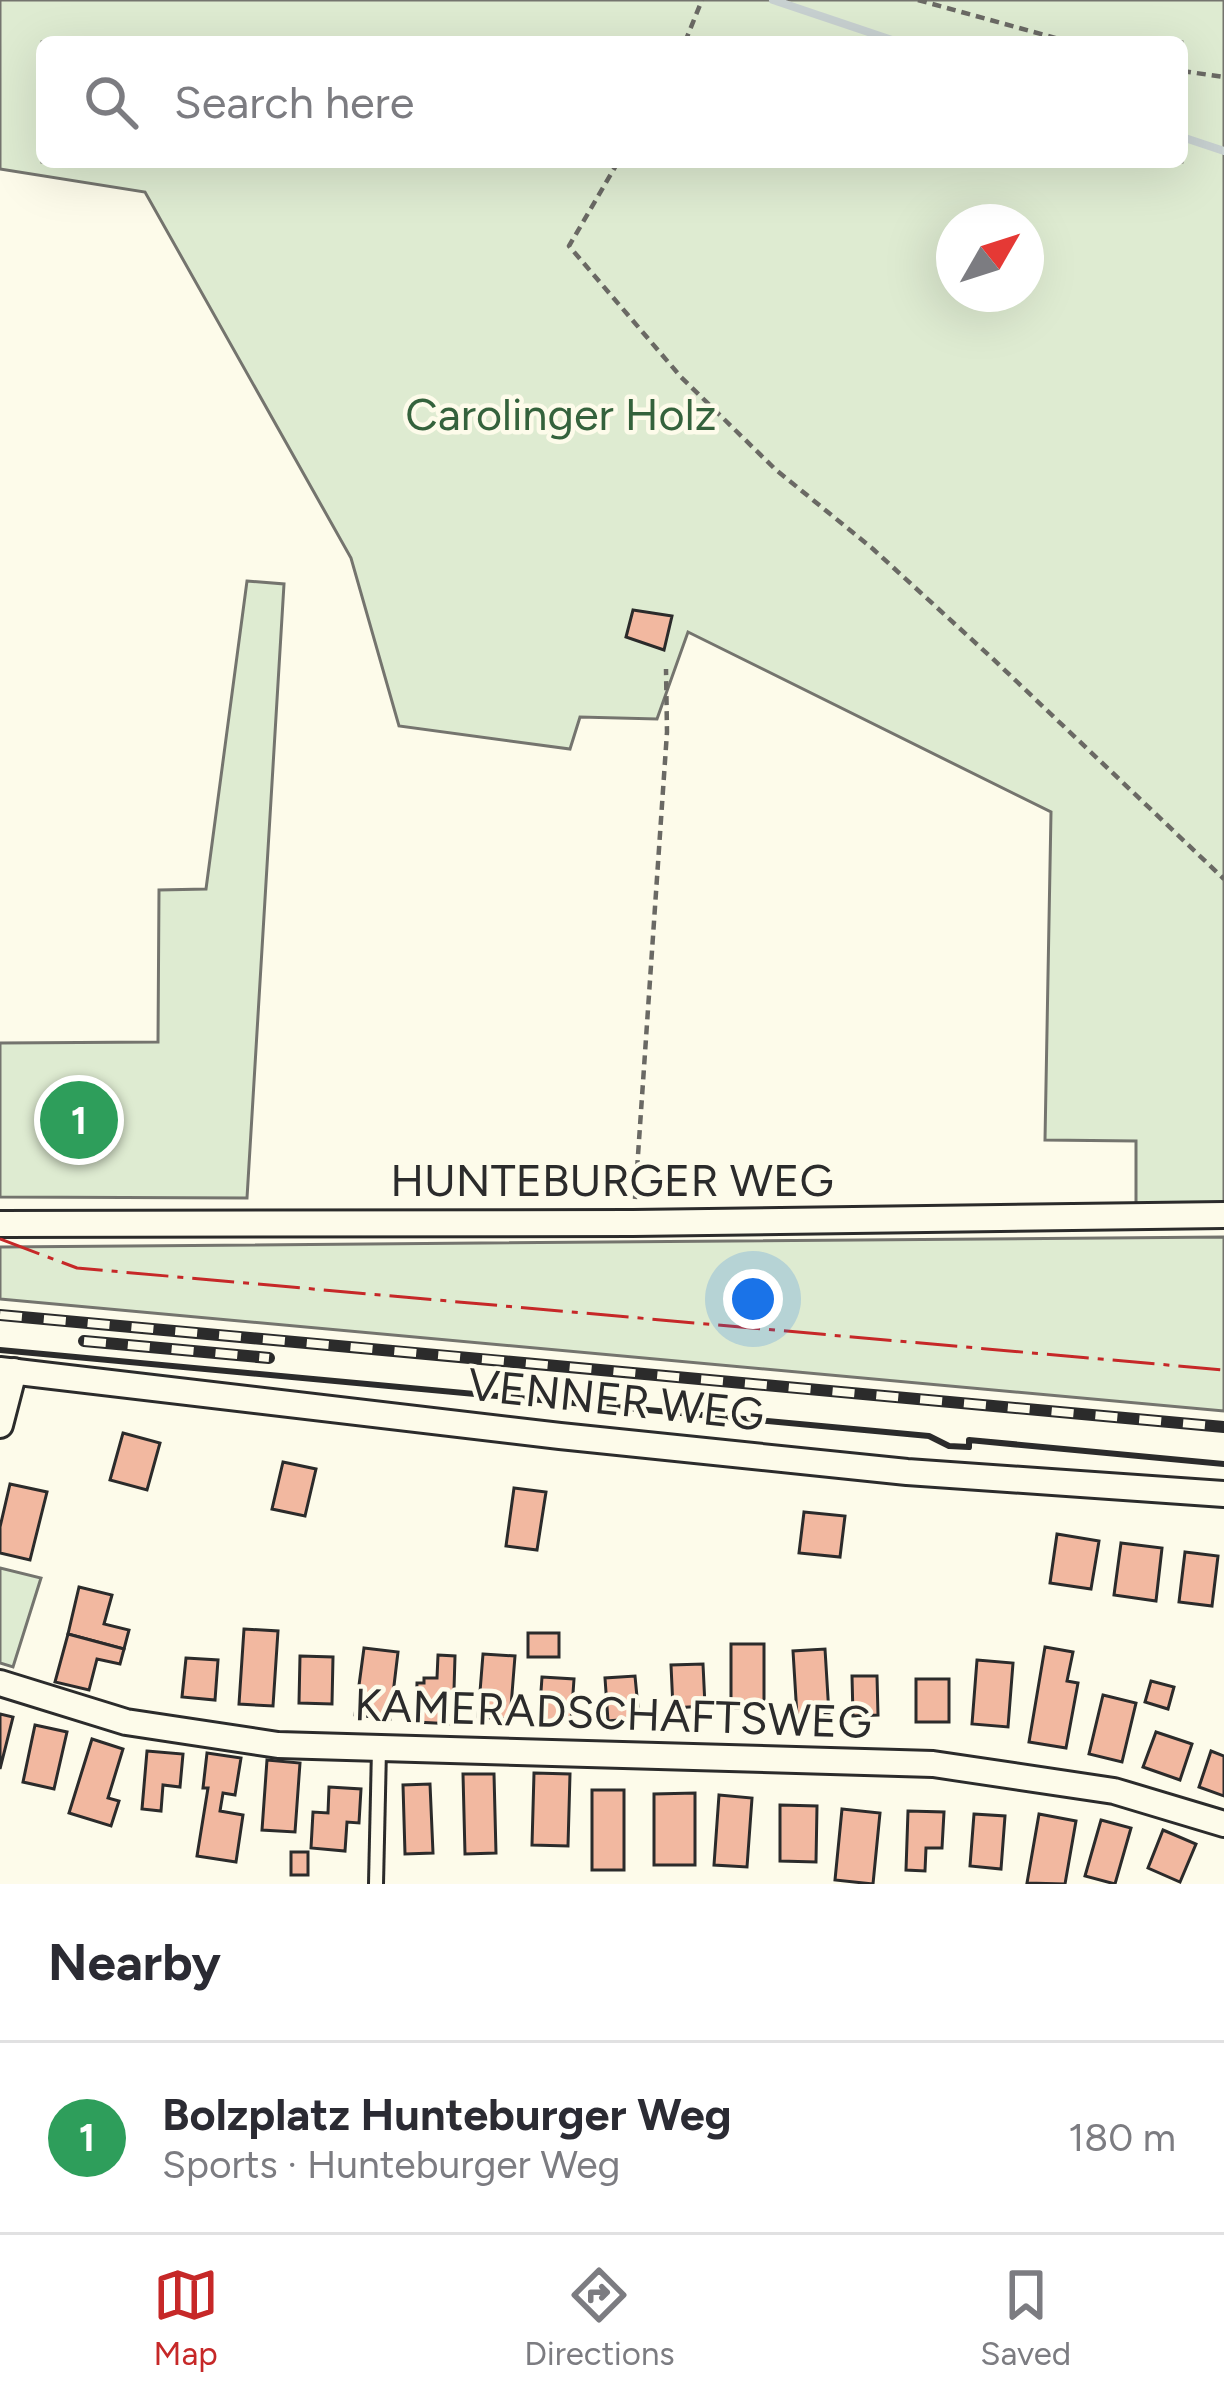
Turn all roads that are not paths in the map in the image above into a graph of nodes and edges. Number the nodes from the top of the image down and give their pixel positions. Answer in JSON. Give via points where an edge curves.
{"nodes":[{"id":1,"x":1224,"y":1215,"type":"edge"},
{"id":2,"x":0,"y":1224,"type":"edge"},
{"id":3,"x":7,"y":1370,"type":"edge"},
{"id":4,"x":0,"y":1425,"type":"edge"},
{"id":5,"x":1224,"y":1495,"type":"edge"},
{"id":6,"x":0,"y":1683,"type":"edge"},
{"id":7,"x":379,"y":1749,"type":"junction"},
{"id":8,"x":1224,"y":1824,"type":"edge"},
{"id":9,"x":376,"y":1884,"type":"edge"}],
"edges":[{"from":1,"to":2,"type":"street","name":"HUNTEBURGER WEG"},
{"from":3,"to":4,"type":"street"},
{"from":3,"to":5,"type":"street","name":"VENNER WEG","via":[[907,1472]]},
{"from":6,"to":7,"type":"street","name":"KAMERADSCHAFTSWEG","via":[[126,1722],[278,1745]]},
{"from":7,"to":8,"type":"street","name":"KAMERADSCHAFTSWEG","via":[[933,1764],[1114,1791]]},
{"from":7,"to":9,"type":"lane"}]}
